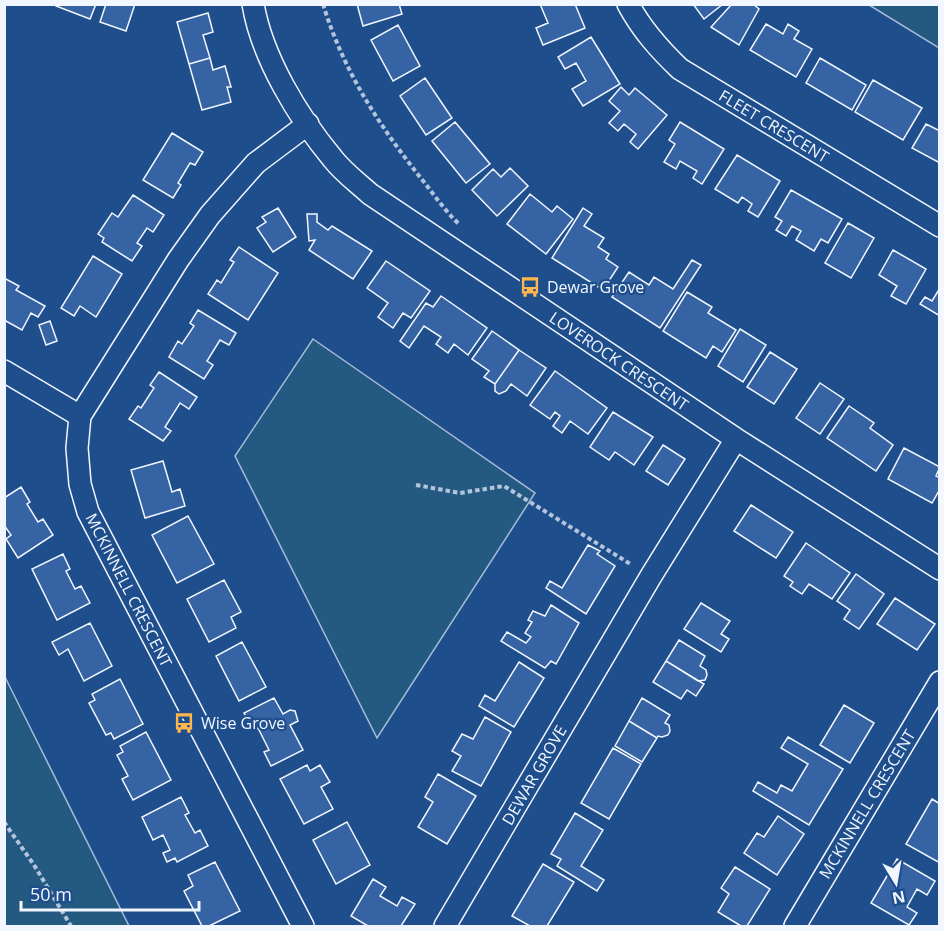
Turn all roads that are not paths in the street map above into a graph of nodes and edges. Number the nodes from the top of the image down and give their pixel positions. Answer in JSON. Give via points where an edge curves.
{"nodes":[{"id":1,"x":253,"y":4,"type":"edge"},
{"id":2,"x":628,"y":4,"type":"edge"},
{"id":3,"x":308,"y":124,"type":"junction"},
{"id":4,"x":939,"y":226,"type":"edge"},
{"id":5,"x":4,"y":371,"type":"edge"},
{"id":6,"x":80,"y":416,"type":"junction"},
{"id":7,"x":736,"y":440,"type":"junction"},
{"id":8,"x":939,"y":569,"type":"edge"},
{"id":9,"x":939,"y":682,"type":"edge"},
{"id":10,"x":303,"y":927,"type":"edge"},
{"id":11,"x":445,"y":927,"type":"edge"},
{"id":12,"x":795,"y":927,"type":"edge"}],
"edges":[{"from":1,"to":3,"type":"street","name":"LOVEROCK CRESCENT","via":[[266,48]]},
{"from":2,"to":4,"type":"street","name":"FLEET CRESCENT","via":[[656,46],[680,69]]},
{"from":3,"to":6,"type":"street","name":"MCKINNELL CRESCENT","via":[[256,163],[210,214]]},
{"from":3,"to":7,"type":"street","name":"LOVEROCK CRESCENT","via":[[334,161],[370,194]]},
{"from":5,"to":6,"type":"street"},
{"from":6,"to":10,"type":"street","name":"MCKINNELL CRESCENT","via":[[80,484],[88,512]]},
{"from":7,"to":8,"type":"street","name":"LOVEROCK CRESCENT"},
{"from":7,"to":11,"type":"street","name":"DEWAR GROVE","via":[[651,576]]},
{"from":9,"to":12,"type":"street","name":"MCKINNELL CRESCENT"}]}
